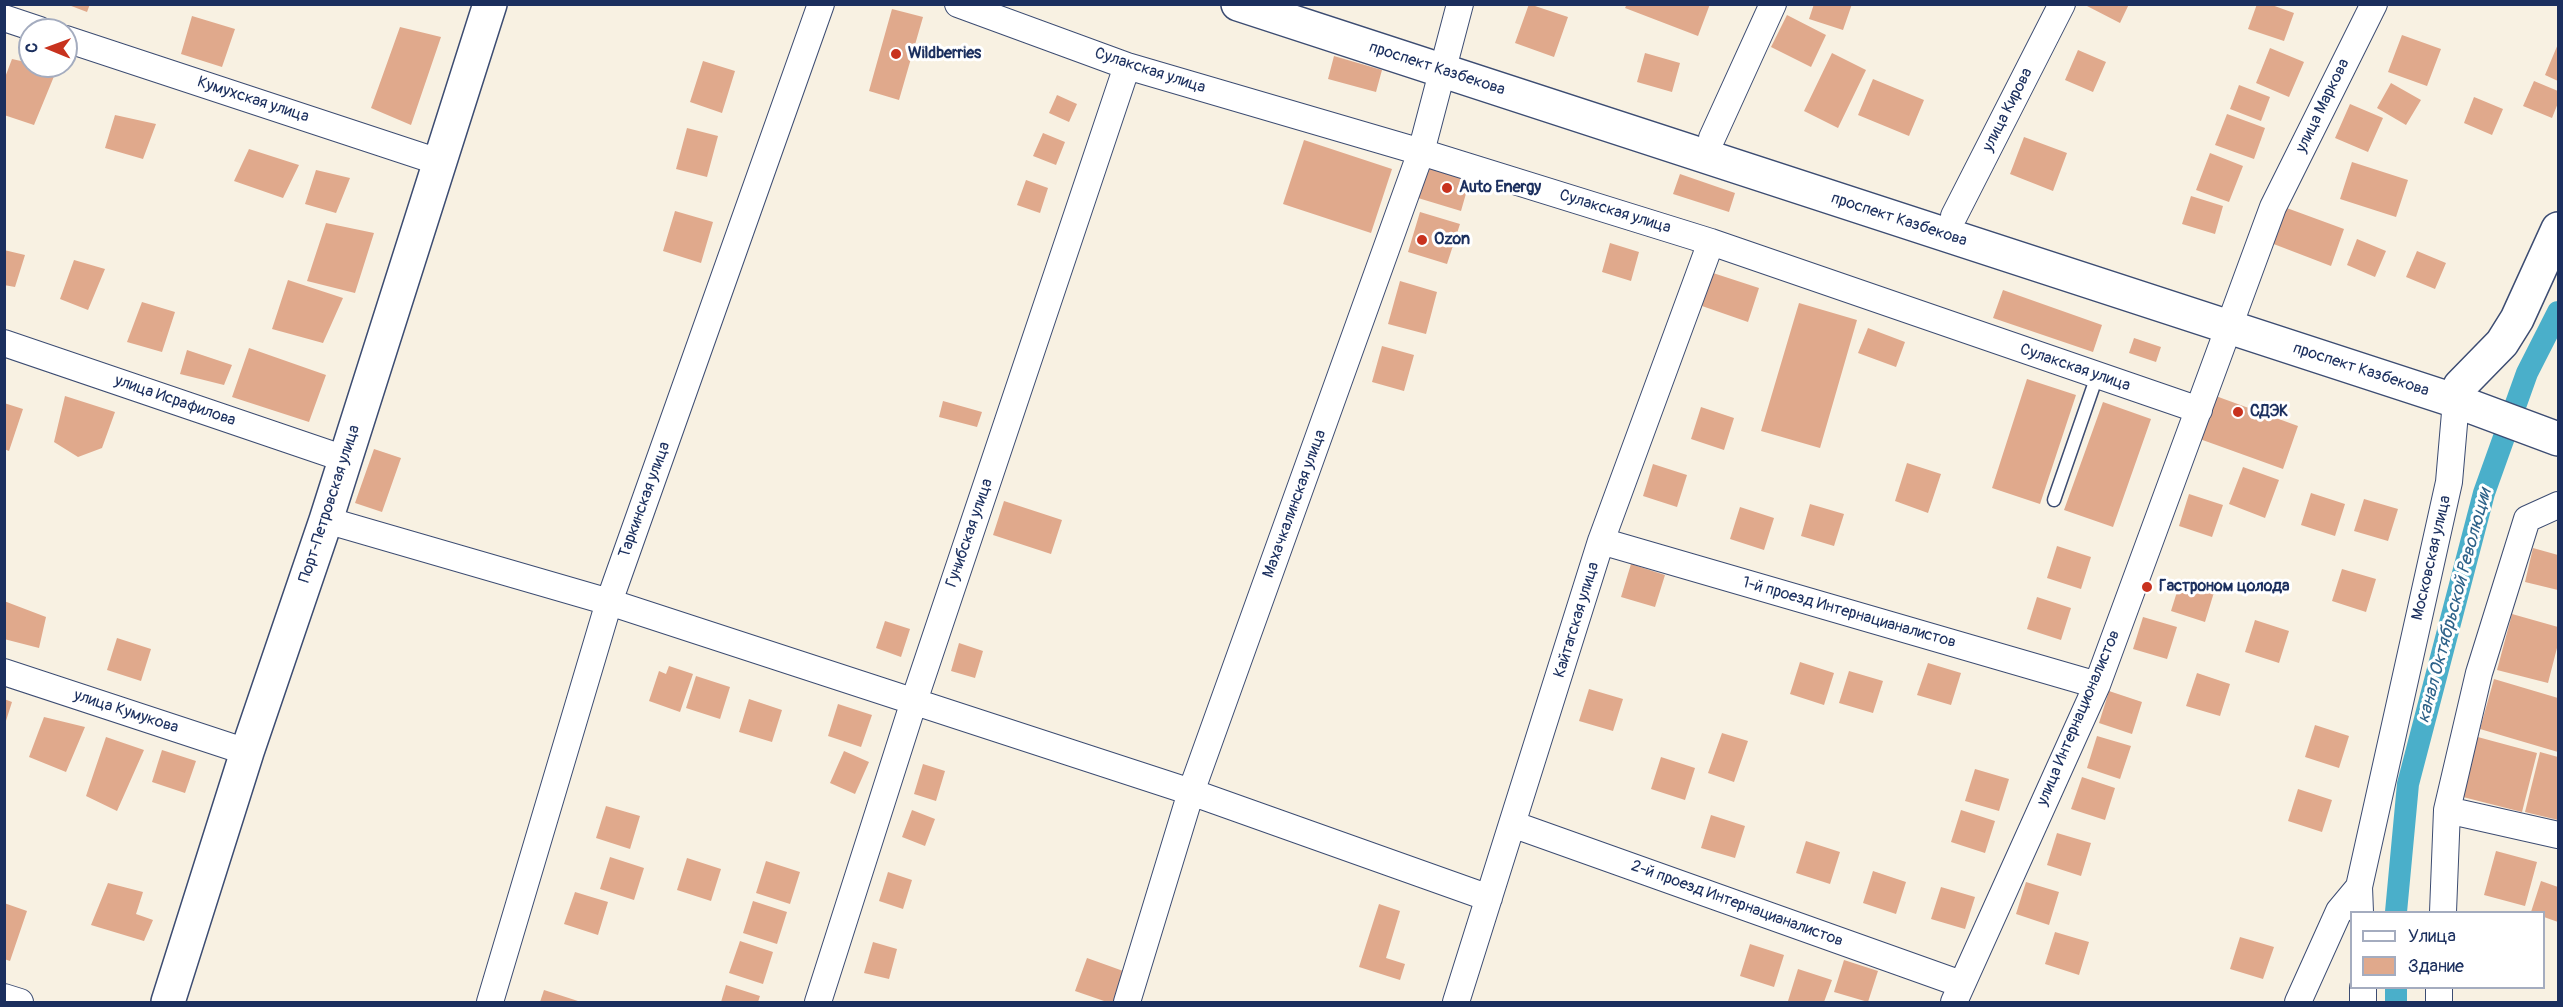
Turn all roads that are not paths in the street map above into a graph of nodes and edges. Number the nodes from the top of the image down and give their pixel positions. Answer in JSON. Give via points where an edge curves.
{"nodes":[{"id":1,"x":490,"y":4,"type":"edge"},
{"id":2,"x":821,"y":4,"type":"edge"},
{"id":3,"x":958,"y":4,"type":"edge"},
{"id":4,"x":1238,"y":4,"type":"edge"},
{"id":5,"x":1293,"y":4,"type":"edge"},
{"id":6,"x":1460,"y":4,"type":"edge"},
{"id":7,"x":1773,"y":4,"type":"edge"},
{"id":8,"x":2062,"y":4,"type":"edge"},
{"id":9,"x":2374,"y":4,"type":"edge"},
{"id":10,"x":78,"y":43,"type":"edge"},
{"id":11,"x":1444,"y":62,"type":"junction"},
{"id":12,"x":1127,"y":66,"type":"junction"},
{"id":13,"x":1712,"y":138,"type":"junction"},
{"id":14,"x":1421,"y":152,"type":"junction"},
{"id":15,"x":439,"y":162,"type":"junction"},
{"id":16,"x":2273,"y":207,"type":"joint"},
{"id":17,"x":1954,"y":216,"type":"junction"},
{"id":18,"x":2559,"y":229,"type":"edge"},
{"id":19,"x":1711,"y":242,"type":"junction"},
{"id":20,"x":2232,"y":320,"type":"junction"},
{"id":21,"x":4,"y":343,"type":"edge"},
{"id":22,"x":2097,"y":376,"type":"junction"},
{"id":23,"x":2458,"y":394,"type":"junction"},
{"id":24,"x":2199,"y":410,"type":"junction"},
{"id":25,"x":2553,"y":428,"type":"edge"},
{"id":26,"x":345,"y":459,"type":"junction"},
{"id":27,"x":2054,"y":500,"type":"dead end"},
{"id":28,"x":2559,"y":505,"type":"edge"},
{"id":29,"x":2527,"y":519,"type":"junction"},
{"id":30,"x":326,"y":520,"type":"junction"},
{"id":31,"x":2559,"y":526,"type":"edge"},
{"id":32,"x":1601,"y":541,"type":"junction"},
{"id":33,"x":609,"y":602,"type":"junction"},
{"id":34,"x":4,"y":672,"type":"edge"},
{"id":35,"x":2097,"y":685,"type":"junction"},
{"id":36,"x":914,"y":701,"type":"junction"},
{"id":37,"x":247,"y":752,"type":"junction"},
{"id":38,"x":1191,"y":792,"type":"junction"},
{"id":39,"x":2447,"y":810,"type":"junction"},
{"id":40,"x":1512,"y":824,"type":"junction"},
{"id":41,"x":2559,"y":835,"type":"edge"},
{"id":42,"x":2359,"y":887,"type":"junction"},
{"id":43,"x":1489,"y":898,"type":"junction"},
{"id":44,"x":2360,"y":911,"type":"edge"},
{"id":45,"x":2443,"y":911,"type":"edge"},
{"id":46,"x":1958,"y":993,"type":"edge"},
{"id":47,"x":4,"y":997,"type":"edge"},
{"id":48,"x":20,"y":1002,"type":"edge"},
{"id":49,"x":168,"y":1002,"type":"edge"},
{"id":50,"x":490,"y":1002,"type":"edge"},
{"id":51,"x":818,"y":1002,"type":"edge"},
{"id":52,"x":1128,"y":1002,"type":"edge"},
{"id":53,"x":1456,"y":1002,"type":"edge"},
{"id":54,"x":2298,"y":1002,"type":"edge"}],
"edges":[{"from":1,"to":15,"type":"main road","name":"Порт-Петровская улица"},
{"from":2,"to":33,"type":"street","name":"Таркинская улица"},
{"from":3,"to":12,"type":"street","name":"Сулакская улица"},
{"from":4,"to":11,"type":"main road","name":"проспект Казбекова"},
{"from":5,"to":11,"type":"main road","name":"проспект Казбекова"},
{"from":6,"to":11,"type":"street","name":"Махачкалинская улица"},
{"from":7,"to":13,"type":"street"},
{"from":8,"to":17,"type":"street","name":"улица Кирова"},
{"from":9,"to":16,"type":"street","name":"улица Маркова"},
{"from":10,"to":15,"type":"street","name":"Кумухская улица"},
{"from":11,"to":13,"type":"main road","name":"проспект Казбекова"},
{"from":11,"to":14,"type":"street","name":"Махачкалинская улица"},
{"from":11,"to":20,"type":"main road","name":"проспект Казбекова"},
{"from":12,"to":14,"type":"street","name":"Сулакская улица"},
{"from":12,"to":36,"type":"street","name":"Гунибская улица"},
{"from":13,"to":17,"type":"main road","name":"проспект Казбекова"},
{"from":14,"to":19,"type":"street","name":"Сулакская улица"},
{"from":14,"to":38,"type":"street","name":"Махачкалинская улица"},
{"from":15,"to":26,"type":"main road","name":"Порт-Петровская улица"},
{"from":16,"to":20,"type":"street","name":"улица Интернационалистов"},
{"from":17,"to":20,"type":"main road","name":"проспект Казбекова"},
{"from":18,"to":23,"type":"main road","via":[[2517,319],[2502,343]]},
{"from":19,"to":22,"type":"street","name":"Сулакская улица"},
{"from":19,"to":32,"type":"street","name":"Кайтагская улица"},
{"from":20,"to":23,"type":"main road","name":"проспект Казбекова"},
{"from":20,"to":24,"type":"street","name":"улица Интернационалистов"},
{"from":21,"to":26,"type":"street","name":"улица Исрафилова"},
{"from":22,"to":24,"type":"street","name":"Сулакская улица"},
{"from":22,"to":27,"type":"lane"},
{"from":23,"to":25,"type":"main road","name":"проспект Казбекова"},
{"from":23,"to":42,"type":"street","name":"Московская улица","via":[[2449,482]]},
{"from":24,"to":35,"type":"street","name":"улица Интернационалистов"},
{"from":26,"to":30,"type":"main road","name":"Порт-Петровская улица"},
{"from":28,"to":29,"type":"street"},
{"from":29,"to":31,"type":"street"},
{"from":29,"to":39,"type":"street","via":[[2479,673]]},
{"from":30,"to":33,"type":"street"},
{"from":30,"to":37,"type":"main road","name":"Порт-Петровская улица"},
{"from":32,"to":35,"type":"street","name":"1-й проезд Интернацианалистов"},
{"from":32,"to":40,"type":"street","name":"Кайтагская улица"},
{"from":33,"to":36,"type":"street"},
{"from":33,"to":50,"type":"street","name":"Таркинская улица"},
{"from":34,"to":37,"type":"street","name":"улица Кумукова"},
{"from":35,"to":46,"type":"street","name":"улица Интернационалистов"},
{"from":36,"to":38,"type":"street"},
{"from":36,"to":51,"type":"street","name":"Гунибская улица"},
{"from":37,"to":49,"type":"main road","name":"Порт-Петровская улица"},
{"from":38,"to":43,"type":"street"},
{"from":38,"to":52,"type":"street","name":"Махачкалинская улица"},
{"from":39,"to":41,"type":"street"},
{"from":39,"to":45,"type":"street"},
{"from":40,"to":43,"type":"street","name":"Кайтагская улица"},
{"from":40,"to":46,"type":"street","name":"2-й проезд Интернацианалистов"},
{"from":42,"to":44,"type":"street","name":"Московская улица"},
{"from":42,"to":54,"type":"street","via":[[2339,911]]},
{"from":43,"to":53,"type":"street","name":"Кайтагская улица"},
{"from":47,"to":48,"type":"street"}]}
